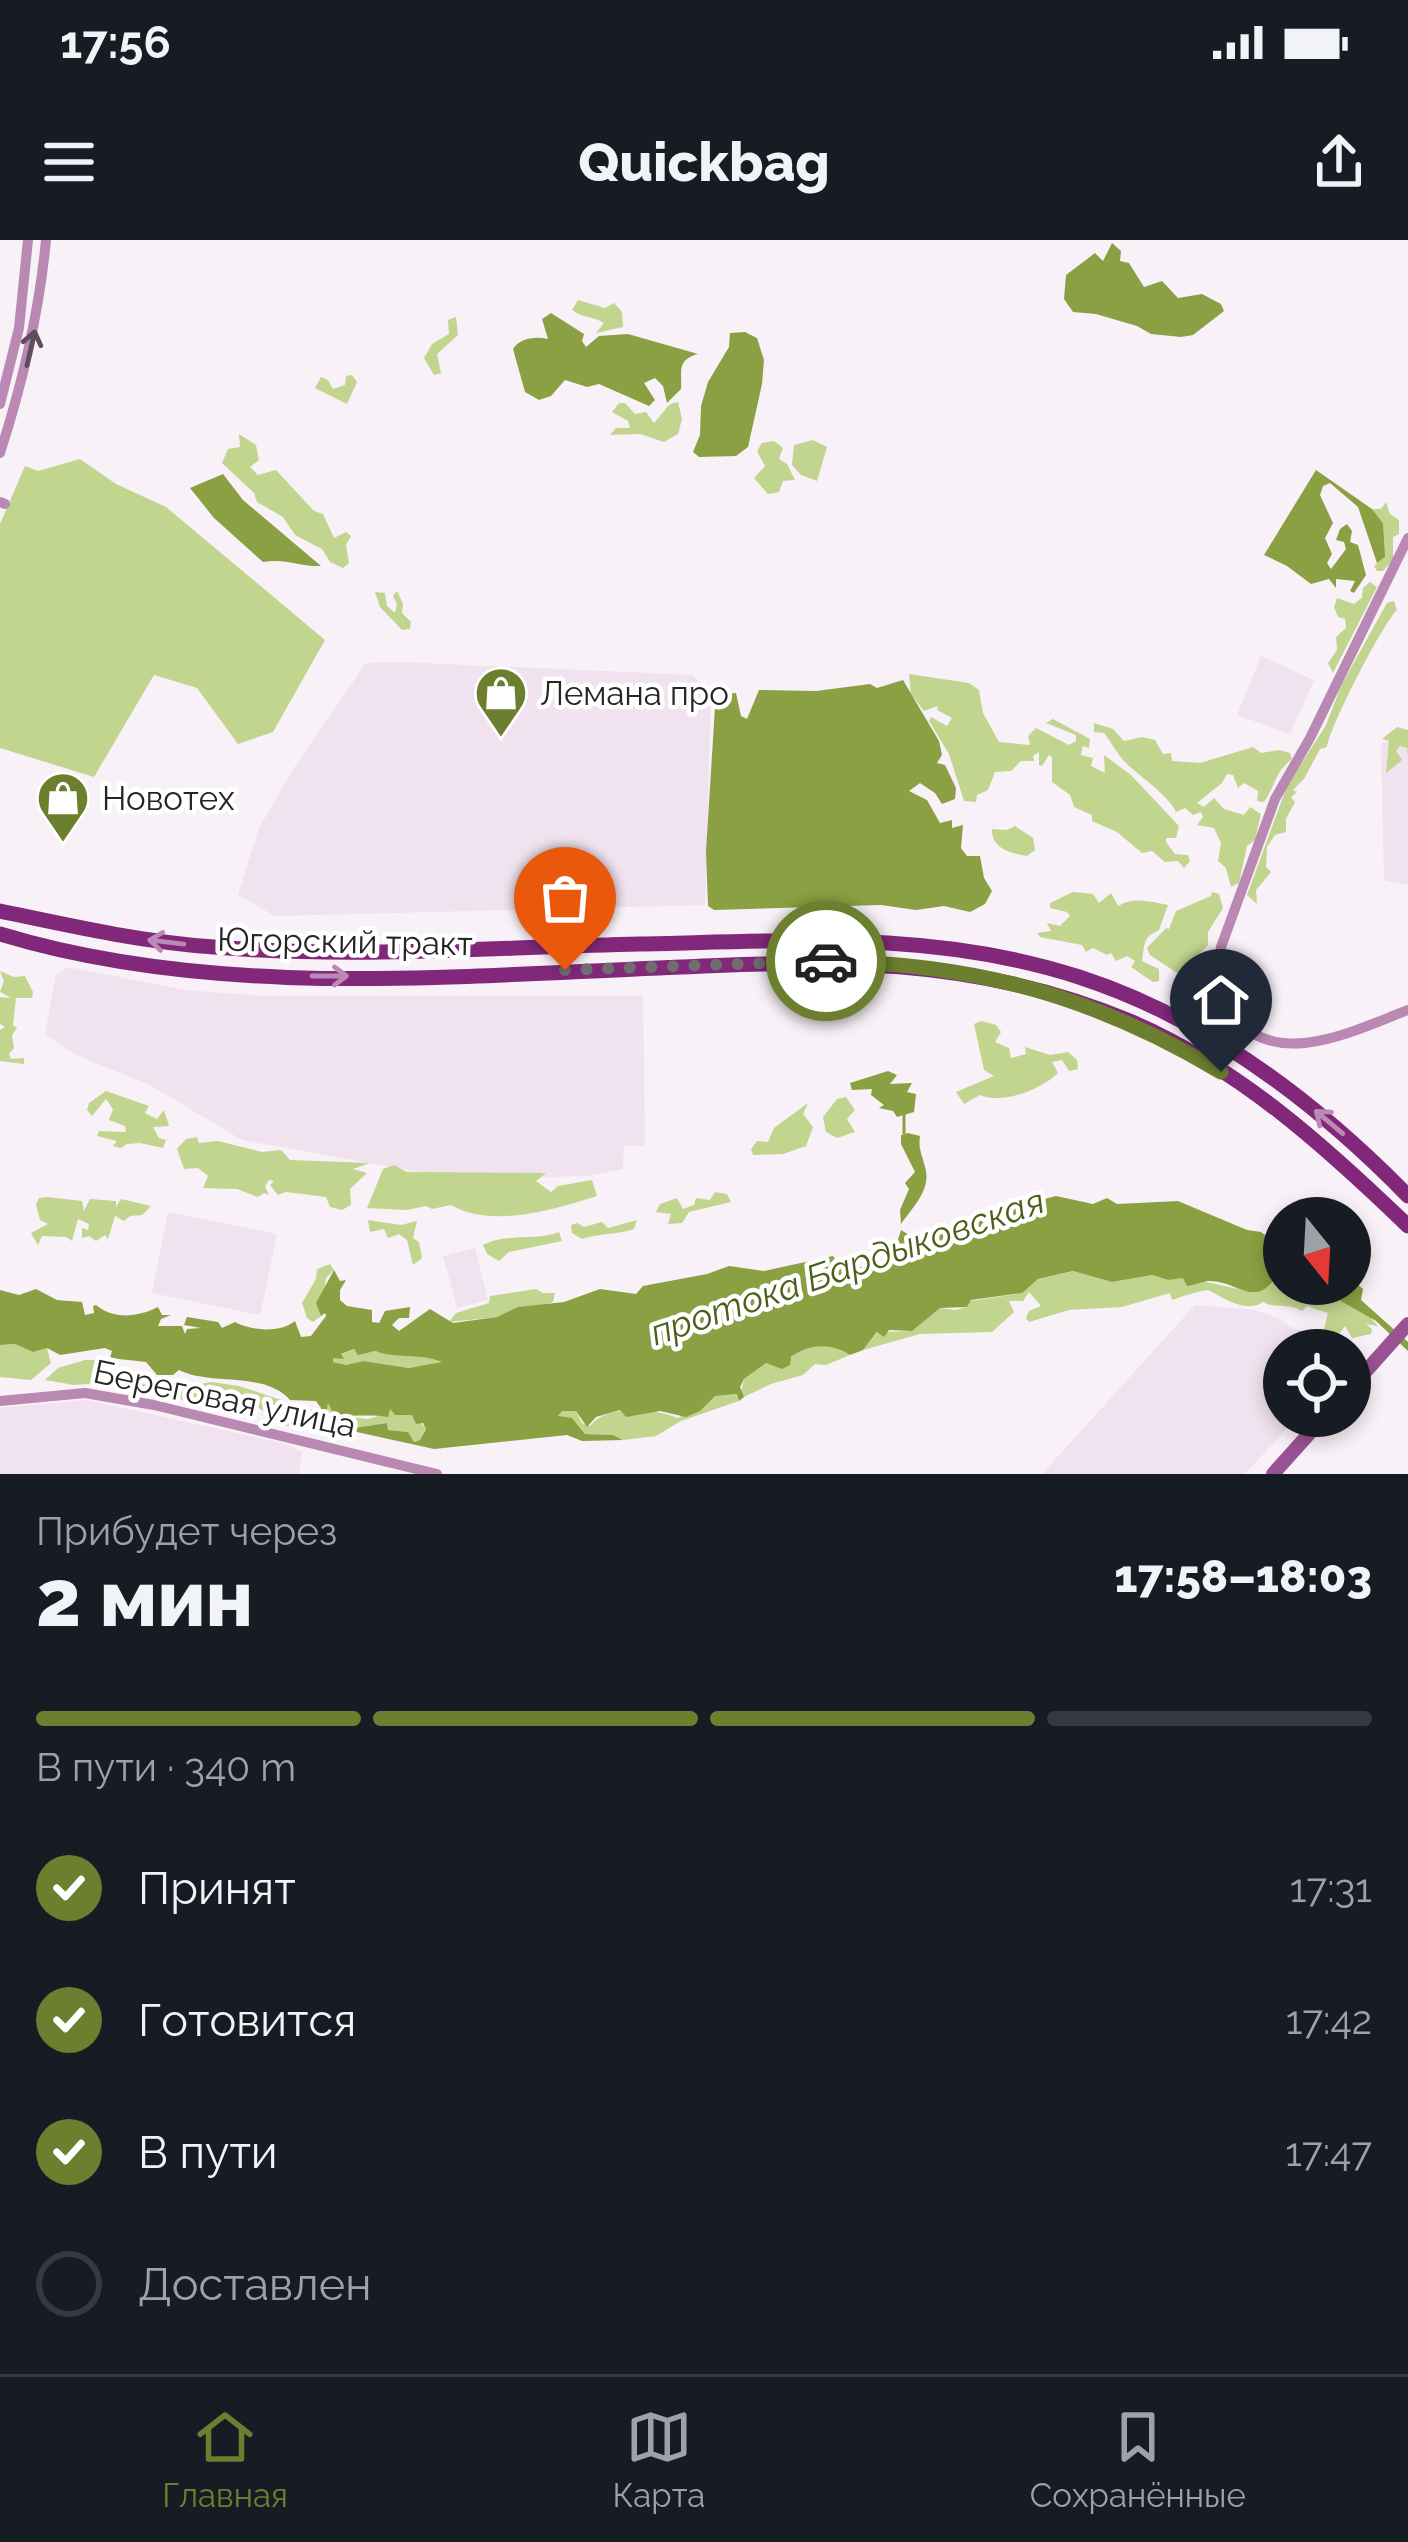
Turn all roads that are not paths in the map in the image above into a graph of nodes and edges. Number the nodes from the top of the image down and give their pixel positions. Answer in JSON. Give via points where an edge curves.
{"nodes":[{"id":1,"x":28,"y":240,"type":"edge"},
{"id":2,"x":46,"y":240,"type":"edge"},
{"id":3,"x":0,"y":404,"type":"edge"},
{"id":4,"x":0,"y":453,"type":"edge"},
{"id":5,"x":1408,"y":538,"type":"edge"},
{"id":6,"x":0,"y":911,"type":"edge"},
{"id":7,"x":0,"y":934,"type":"edge"},
{"id":8,"x":691,"y":943,"type":"junction"},
{"id":9,"x":693,"y":966,"type":"junction"},
{"id":10,"x":1408,"y":1010,"type":"edge"},
{"id":11,"x":1408,"y":1196,"type":"edge"},
{"id":12,"x":1408,"y":1226,"type":"edge"},
{"id":13,"x":1408,"y":1324,"type":"edge"},
{"id":14,"x":1371,"y":1365,"type":"edge"},
{"id":15,"x":0,"y":1401,"type":"edge"},
{"id":16,"x":1306,"y":1437,"type":"edge"},
{"id":17,"x":437,"y":1474,"type":"edge"},
{"id":18,"x":1273,"y":1474,"type":"edge"}],
"edges":[{"from":1,"to":3,"type":"street"},
{"from":4,"to":2,"type":"street","one_way":true,"via":[[34,332]]},
{"from":5,"to":10,"type":"street","via":[[1274,799],[1218,967],[1230,1012],[1276,1043],[1328,1038]]},
{"from":8,"to":6,"type":"main road","name":"Югорский тракт","one_way":true,"via":[[266,951],[164,942]]},
{"from":7,"to":9,"type":"main road","name":"Югорский тракт","one_way":true,"via":[[104,958],[238,974]]},
{"from":8,"to":9,"type":"main road"},
{"from":11,"to":8,"type":"main road","name":"Югорский тракт","one_way":true,"via":[[1257,1067],[1163,1011],[1081,977],[919,944]]},
{"from":9,"to":12,"type":"main road","name":"Югорский тракт","via":[[906,965],[1027,986],[1101,1010],[1246,1087]]},
{"from":13,"to":14,"type":"main road"},
{"from":15,"to":17,"type":"street","name":"Береговая улица","via":[[68,1394],[130,1401]]},
{"from":16,"to":18,"type":"main road"}]}
